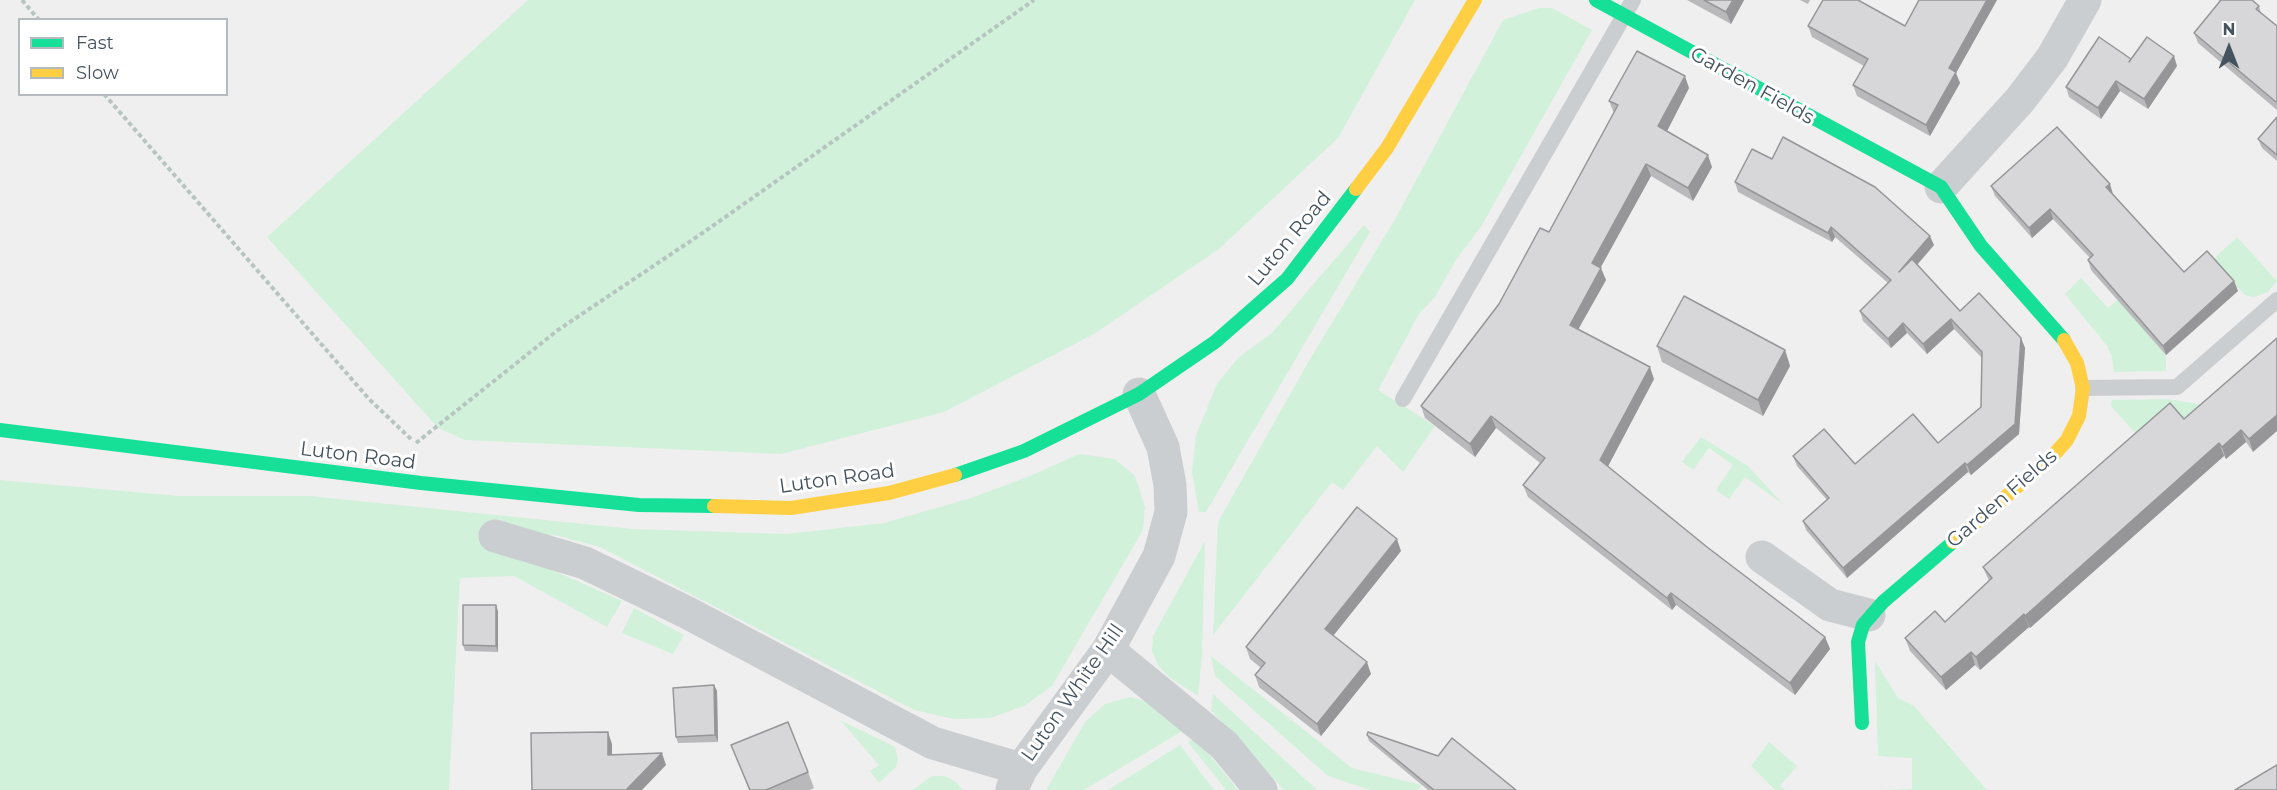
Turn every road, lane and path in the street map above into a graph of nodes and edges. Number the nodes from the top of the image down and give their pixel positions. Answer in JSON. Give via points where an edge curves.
{"nodes":[{"id":1,"x":22,"y":0,"type":"edge"},
{"id":2,"x":1034,"y":0,"type":"edge"},
{"id":3,"x":1475,"y":0,"type":"edge"},
{"id":4,"x":1596,"y":0,"type":"edge"},
{"id":5,"x":1633,"y":0,"type":"edge"},
{"id":6,"x":2085,"y":0,"type":"edge"},
{"id":7,"x":1623,"y":15,"type":"junction"},
{"id":8,"x":37,"y":18,"type":"edge"},
{"id":9,"x":106,"y":96,"type":"edge"},
{"id":10,"x":1941,"y":187,"type":"junction"},
{"id":11,"x":2277,"y":300,"type":"edge"},
{"id":12,"x":2083,"y":388,"type":"junction"},
{"id":13,"x":1139,"y":394,"type":"junction"},
{"id":14,"x":1403,"y":399,"type":"dead end"},
{"id":15,"x":0,"y":430,"type":"edge"},
{"id":16,"x":416,"y":444,"type":"junction"},
{"id":17,"x":421,"y":483,"type":"junction"},
{"id":18,"x":495,"y":536,"type":"dead end"},
{"id":19,"x":1762,"y":557,"type":"dead end"},
{"id":20,"x":1869,"y":615,"type":"junction"},
{"id":21,"x":1108,"y":650,"type":"junction"},
{"id":22,"x":1862,"y":723,"type":"dead end"},
{"id":23,"x":1016,"y":780,"type":"edge"},
{"id":24,"x":1261,"y":790,"type":"edge"}],
"edges":[{"from":1,"to":8,"type":"path"},
{"from":2,"to":16,"type":"path","via":[[558,330]]},
{"from":3,"to":13,"type":"street","name":"Luton Road","via":[[1387,148],[1287,279],[1215,342]]},
{"from":4,"to":7,"type":"street","name":"Garden Fields"},
{"from":5,"to":7,"type":"lane"},
{"from":6,"to":10,"type":"street","via":[[2052,58],[2020,100]]},
{"from":7,"to":10,"type":"street","name":"Garden Fields"},
{"from":7,"to":14,"type":"lane"},
{"from":9,"to":16,"type":"path","via":[[369,399]]},
{"from":10,"to":12,"type":"street","name":"Garden Fields","via":[[1981,246],[2069,347]]},
{"from":11,"to":12,"type":"lane","via":[[2177,387]]},
{"from":12,"to":20,"type":"street","name":"Garden Fields","via":[[2077,422],[2057,452]]},
{"from":13,"to":17,"type":"street","name":"Luton Road","via":[[996,462],[889,493],[800,507],[639,505]]},
{"from":13,"to":21,"type":"street","name":"Luton White Hill","via":[[1163,447],[1170,512],[1159,556]]},
{"from":15,"to":17,"type":"street","name":"Luton Road"},
{"from":16,"to":17,"type":"path"},
{"from":18,"to":23,"type":"street","via":[[585,563],[933,743]]},
{"from":19,"to":20,"type":"street","via":[[1830,605]]},
{"from":20,"to":22,"type":"street","name":"Garden Fields","via":[[1858,642]]},
{"from":21,"to":23,"type":"street","name":"Luton White Hill"},
{"from":21,"to":24,"type":"street","via":[[1224,745]]}]}
